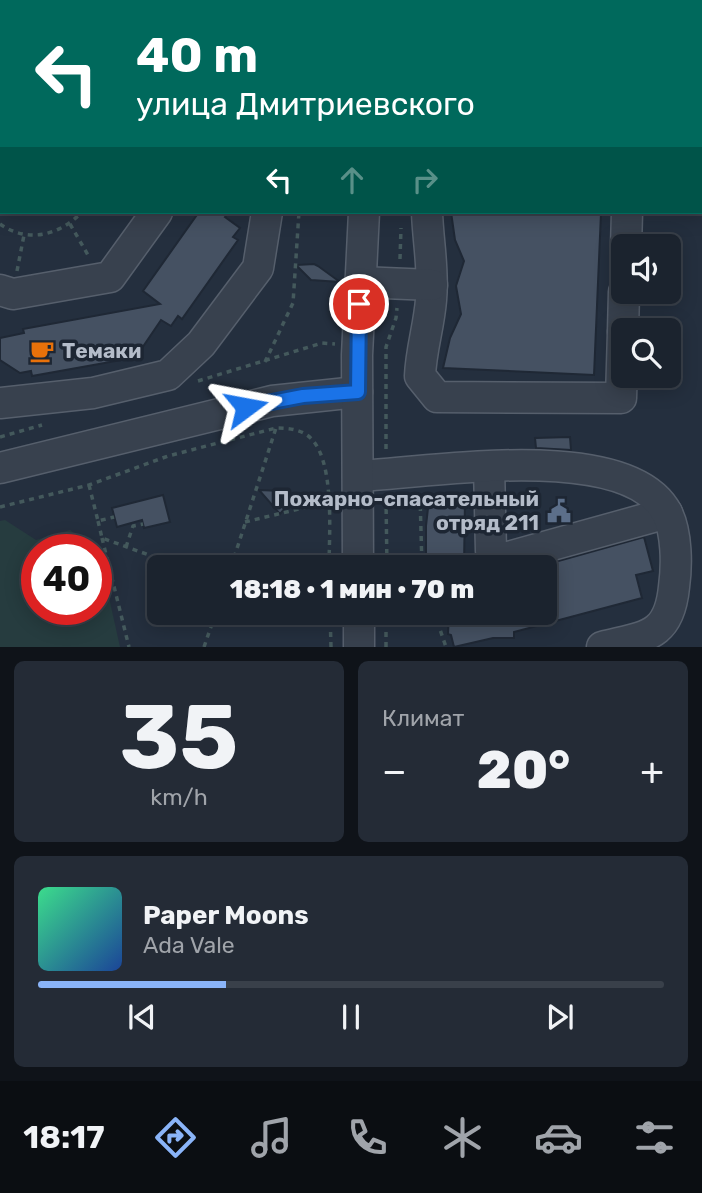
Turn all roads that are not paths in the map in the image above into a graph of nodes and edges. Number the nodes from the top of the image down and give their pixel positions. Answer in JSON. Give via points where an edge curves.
{"nodes":[{"id":1,"x":156,"y":214,"type":"edge"},
{"id":2,"x":267,"y":214,"type":"edge"},
{"id":3,"x":364,"y":214,"type":"edge"},
{"id":4,"x":627,"y":214,"type":"edge"},
{"id":5,"x":414,"y":218,"type":"edge"},
{"id":6,"x":626,"y":234,"type":"edge"},
{"id":7,"x":360,"y":282,"type":"junction"},
{"id":8,"x":432,"y":285,"type":"junction"},
{"id":9,"x":6,"y":292,"type":"edge"},
{"id":10,"x":621,"y":388,"type":"edge"},
{"id":11,"x":358,"y":392,"type":"junction"},
{"id":12,"x":0,"y":403,"type":"edge"},
{"id":13,"x":489,"y":467,"type":"junction"},
{"id":14,"x":0,"y":468,"type":"edge"},
{"id":15,"x":372,"y":476,"type":"junction"},
{"id":16,"x":667,"y":513,"type":"junction"},
{"id":17,"x":360,"y":555,"type":"edge"},
{"id":18,"x":359,"y":625,"type":"edge"},
{"id":19,"x":359,"y":647,"type":"edge"},
{"id":20,"x":602,"y":647,"type":"edge"}],
"edges":[{"from":1,"to":9,"type":"street","via":[[110,277]]},
{"from":2,"to":12,"type":"street","via":[[258,268],[201,344],[168,375],[93,393]]},
{"from":3,"to":7,"type":"street"},
{"from":4,"to":6,"type":"street"},
{"from":5,"to":8,"type":"street","via":[[433,264]]},
{"from":7,"to":8,"type":"street"},
{"from":7,"to":11,"type":"street"},
{"from":8,"to":10,"type":"street","via":[[420,376],[437,397],[621,398]]},
{"from":11,"to":14,"type":"street","via":[[272,401]]},
{"from":11,"to":15,"type":"street"},
{"from":13,"to":15,"type":"street"},
{"from":13,"to":16,"type":"street","via":[[569,466],[599,471],[637,485]]},
{"from":13,"to":16,"type":"street","via":[[494,558]]},
{"from":15,"to":17,"type":"street"},
{"from":16,"to":20,"type":"street","via":[[675,564],[671,610],[648,635]]},
{"from":18,"to":19,"type":"street"}]}
